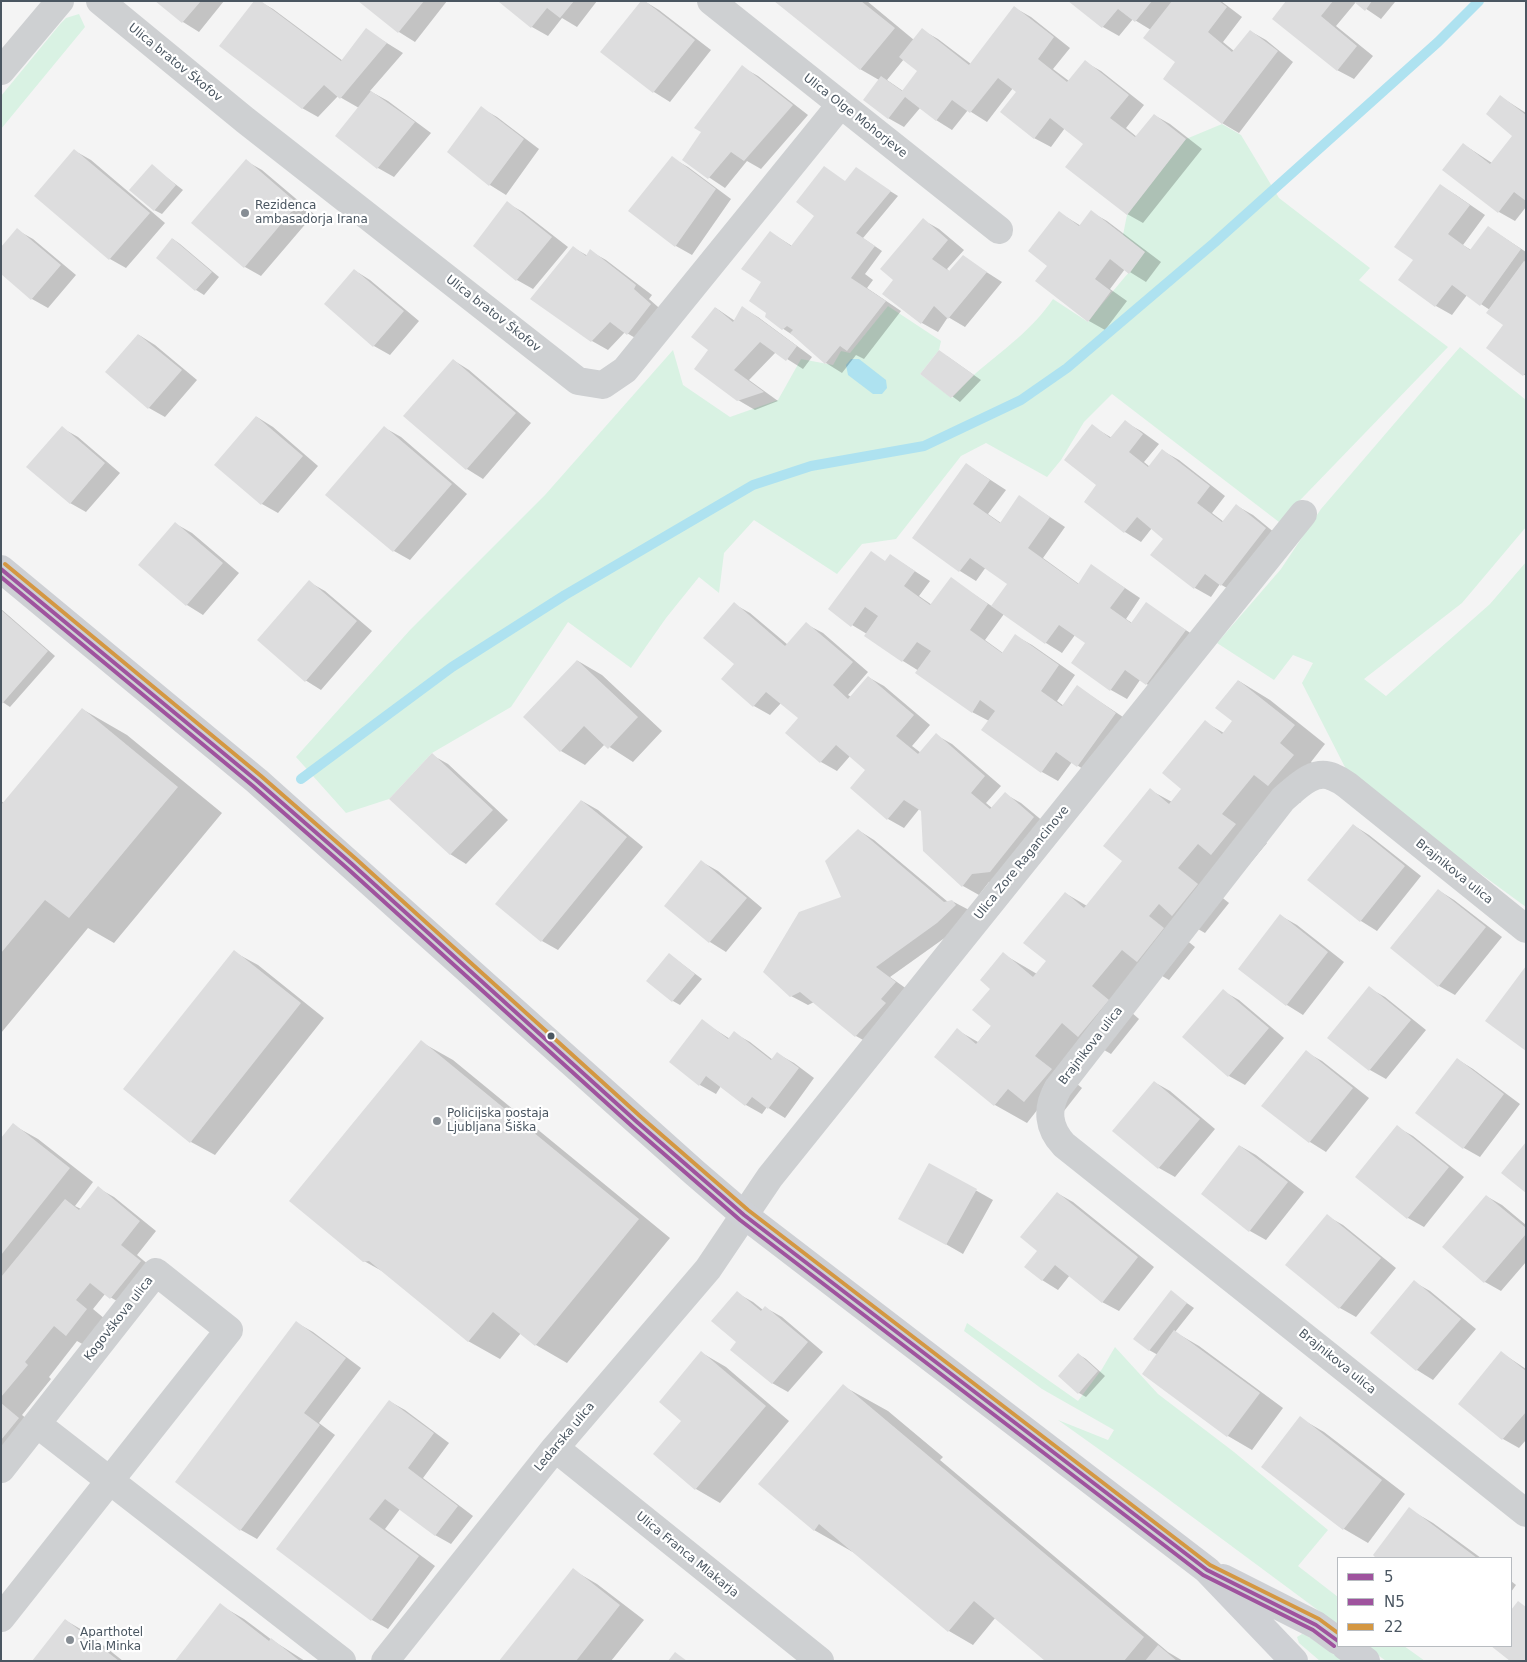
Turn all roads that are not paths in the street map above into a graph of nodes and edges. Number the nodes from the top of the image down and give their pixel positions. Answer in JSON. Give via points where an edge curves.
{"nodes":[{"id":1,"x":60,"y":1,"type":"edge"},
{"id":2,"x":100,"y":1,"type":"edge"},
{"id":3,"x":711,"y":1,"type":"edge"},
{"id":4,"x":1,"y":71,"type":"edge"},
{"id":5,"x":841,"y":104,"type":"junction"},
{"id":6,"x":999,"y":230,"type":"dead end"},
{"id":7,"x":1303,"y":514,"type":"dead end"},
{"id":8,"x":1,"y":569,"type":"edge"},
{"id":9,"x":1526,"y":929,"type":"edge"},
{"id":10,"x":744,"y":1215,"type":"junction"},
{"id":11,"x":37,"y":1424,"type":"junction"},
{"id":12,"x":555,"y":1448,"type":"junction"},
{"id":13,"x":1,"y":1469,"type":"edge"},
{"id":14,"x":110,"y":1480,"type":"junction"},
{"id":15,"x":1526,"y":1513,"type":"edge"},
{"id":16,"x":1207,"y":1570,"type":"junction"},
{"id":17,"x":1,"y":1618,"type":"edge"},
{"id":18,"x":1337,"y":1640,"type":"edge"},
{"id":19,"x":1346,"y":1647,"type":"edge"},
{"id":20,"x":342,"y":1661,"type":"edge"},
{"id":21,"x":386,"y":1661,"type":"edge"},
{"id":22,"x":820,"y":1661,"type":"edge"},
{"id":23,"x":1294,"y":1661,"type":"edge"},
{"id":24,"x":1366,"y":1661,"type":"edge"}],
"edges":[{"from":1,"to":4,"type":"street"},
{"from":2,"to":5,"type":"street","name":"Ulica bratov Škofov","via":[[245,120],[578,381],[603,385],[625,370]]},
{"from":3,"to":5,"type":"street","name":"Ulica Olge Mohorjeve"},
{"from":5,"to":6,"type":"street","name":"Ulica Olge Mohorjeve"},
{"from":7,"to":10,"type":"street","name":"Ulica Zore Ragancinove","via":[[770,1177]]},
{"from":8,"to":10,"type":"main road","via":[[257,781]]},
{"from":9,"to":15,"type":"street","name":"Brajnikova ulica","via":[[1347,785],[1331,776],[1304,780],[1282,799],[1058,1088],[1050,1112],[1056,1136],[1064,1144]]},
{"from":10,"to":12,"type":"street","name":"Ledarska ulica","via":[[708,1269]]},
{"from":10,"to":16,"type":"main road"},
{"from":11,"to":13,"type":"street","name":"Kogovškova ulica"},
{"from":11,"to":14,"type":"street"},
{"from":11,"to":14,"type":"street","name":"Kogovškova ulica","via":[[156,1272],[229,1330]]},
{"from":12,"to":21,"type":"street","name":"Ledarska ulica"},
{"from":12,"to":22,"type":"street","name":"Ulica Franca Mlakarja"},
{"from":14,"to":17,"type":"street","name":"Kogovškova ulica"},
{"from":14,"to":20,"type":"street"},
{"from":16,"to":18,"type":"main road","via":[[1316,1625]]},
{"from":16,"to":23,"type":"main road"},
{"from":19,"to":24,"type":"main road"}]}
